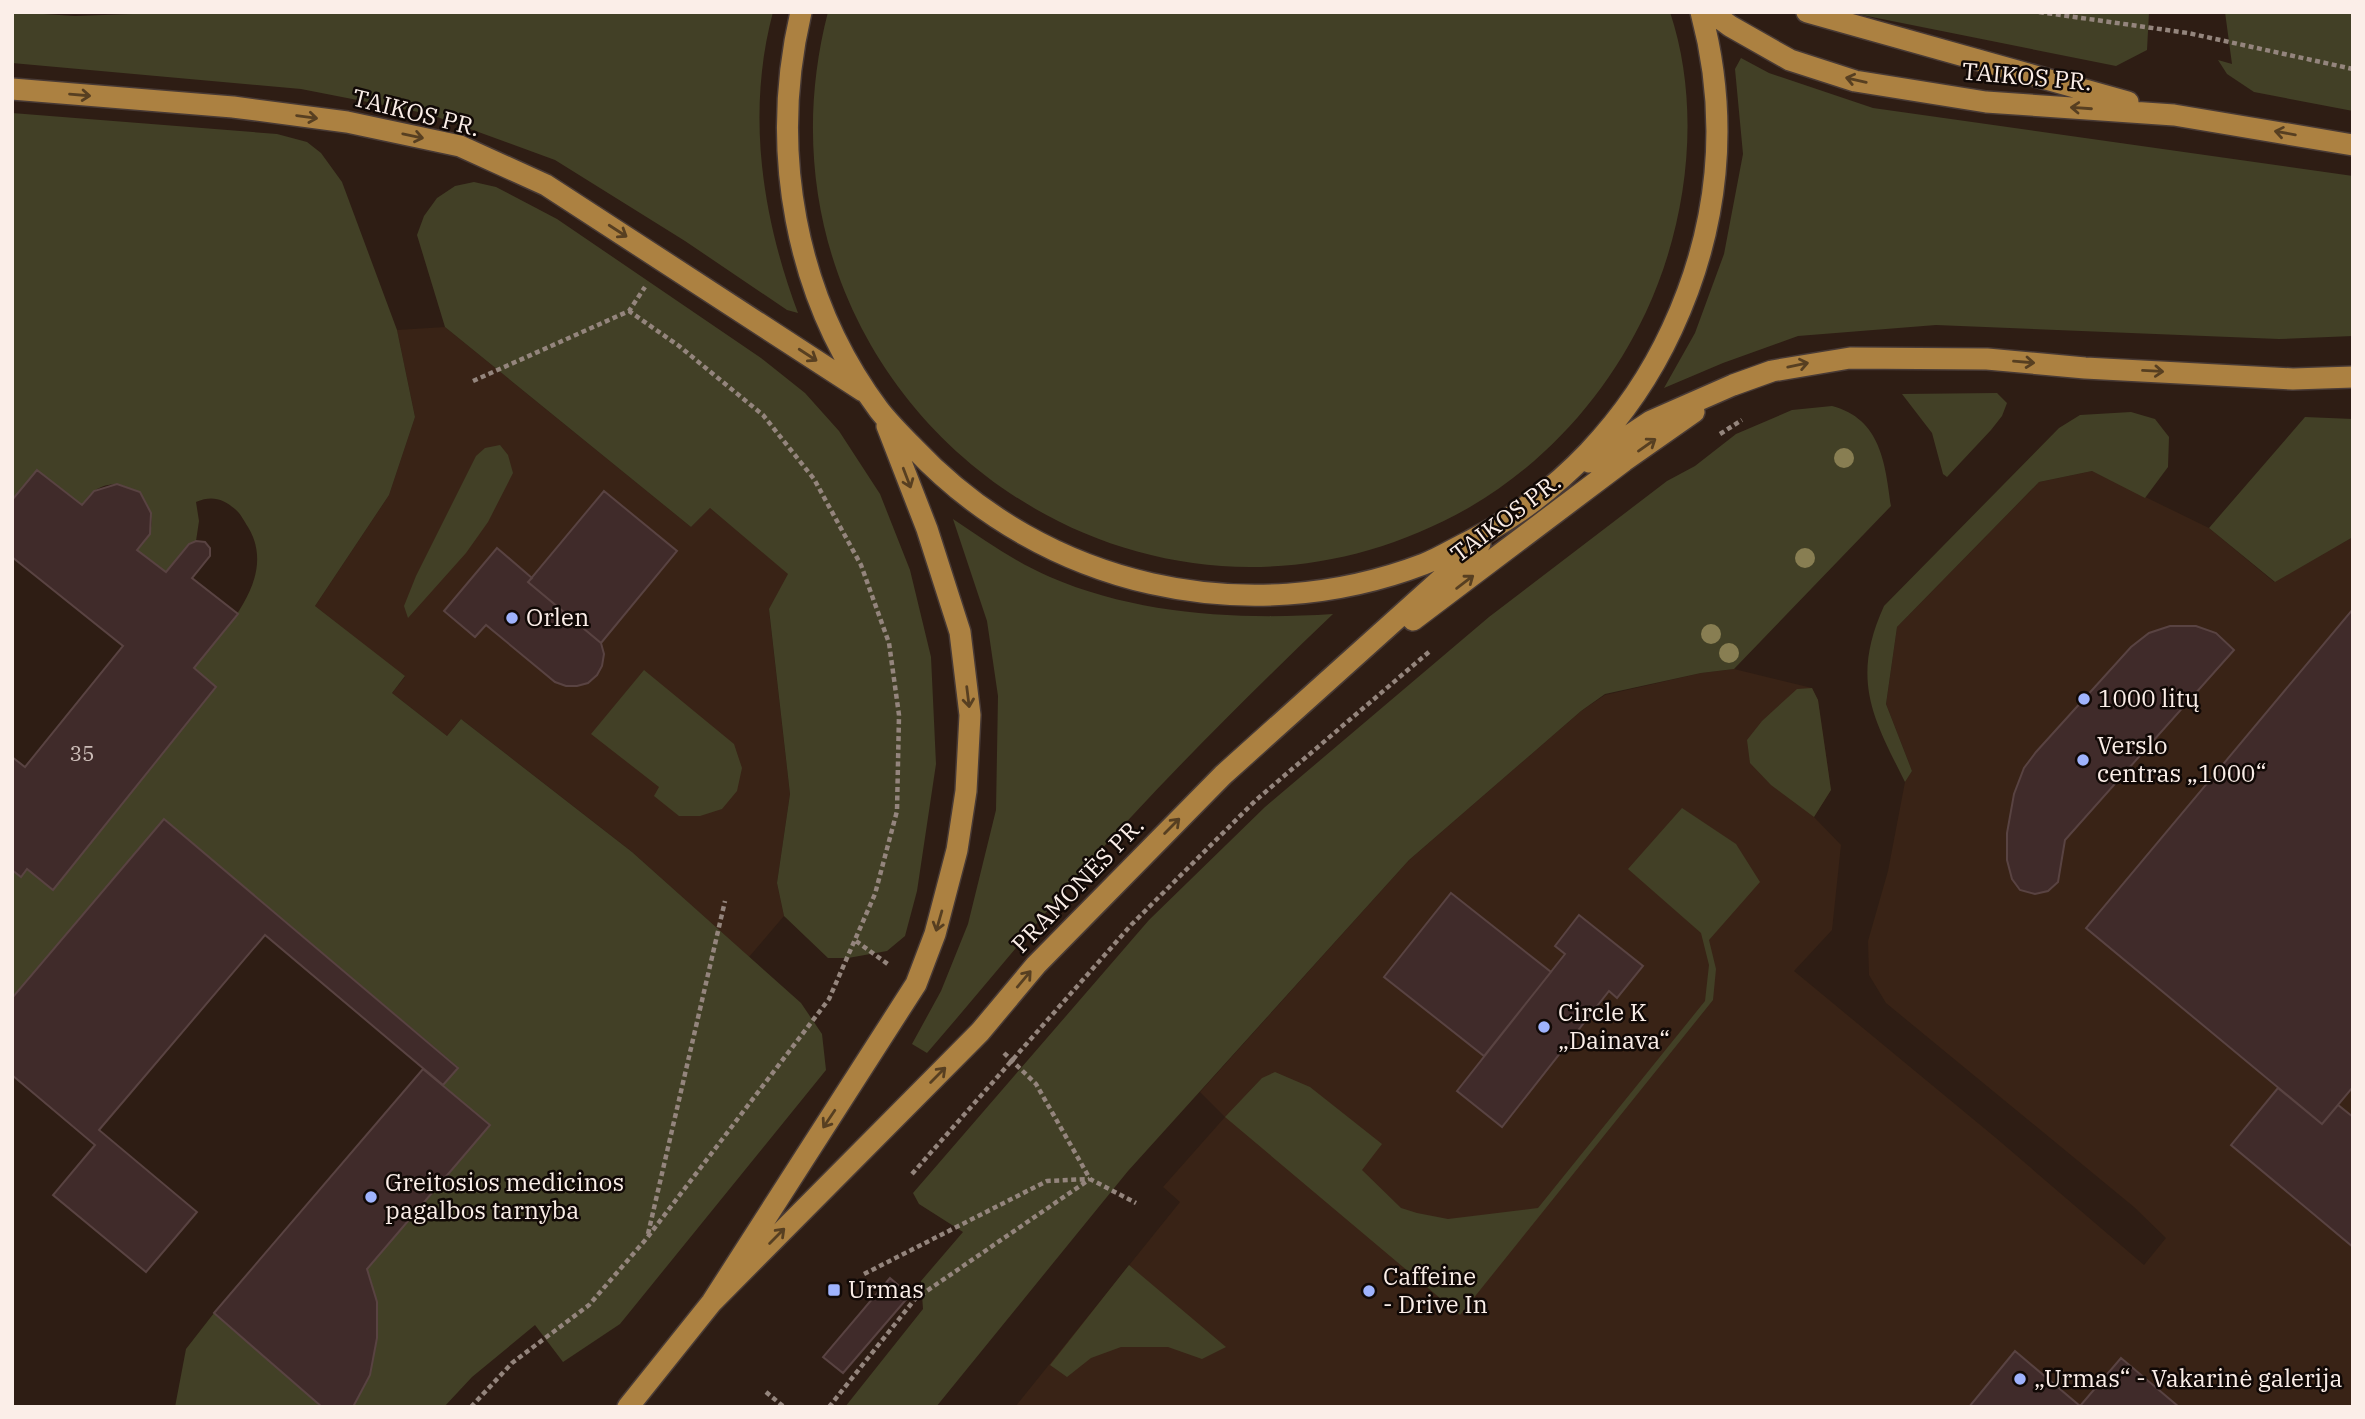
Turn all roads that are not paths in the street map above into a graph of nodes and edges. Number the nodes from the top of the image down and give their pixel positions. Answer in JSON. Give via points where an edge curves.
{"nodes":[{"id":1,"x":801,"y":12,"type":"edge"},
{"id":2,"x":1701,"y":12,"type":"edge"},
{"id":3,"x":1711,"y":12,"type":"edge"},
{"id":4,"x":1807,"y":12,"type":"edge"},
{"id":5,"x":12,"y":89,"type":"edge"},
{"id":6,"x":2174,"y":115,"type":"junction"},
{"id":7,"x":2353,"y":145,"type":"edge"},
{"id":8,"x":2353,"y":377,"type":"edge"},
{"id":9,"x":1733,"y":385,"type":"junction"},
{"id":10,"x":868,"y":394,"type":"junction"},
{"id":11,"x":883,"y":415,"type":"junction"},
{"id":12,"x":1564,"y":478,"type":"junction"},
{"id":13,"x":1502,"y":524,"type":"junction"},
{"id":14,"x":1312,"y":695,"type":"junction"},
{"id":15,"x":712,"y":1302,"type":"junction"},
{"id":16,"x":628,"y":1407,"type":"edge"}],
"edges":[{"from":1,"to":10,"type":"main road","via":[[787,94],[790,185],[802,250],[829,325]]},
{"from":2,"to":12,"type":"main road","via":[[1710,45],[1718,127],[1712,208],[1691,288],[1657,362],[1626,409]]},
{"from":6,"to":3,"type":"main road","name":"TAIKOS PR.","one_way":true,"via":[[1986,102],[1855,81],[1790,60]]},
{"from":4,"to":6,"type":"main road"},
{"from":5,"to":10,"type":"main road","name":"TAIKOS PR.","one_way":true,"via":[[246,109],[347,122],[460,146],[546,185]]},
{"from":7,"to":6,"type":"main road","name":"TAIKOS PR.","one_way":true},
{"from":9,"to":8,"type":"main road","name":"TAIKOS PR.","one_way":true,"via":[[1772,371],[1850,358],[1987,359],[2293,379]]},
{"from":9,"to":12,"type":"main road","name":"TAIKOS PR.","via":[[1651,421]]},
{"from":14,"to":9,"type":"main road","name":"TAIKOS PR.","one_way":true},
{"from":10,"to":11,"type":"main road"},
{"from":11,"to":13,"type":"main road","via":[[942,478],[1011,529],[1089,566],[1172,589],[1257,597],[1343,587],[1425,563]]},
{"from":11,"to":15,"type":"main road","name":"PRAMONĖS PR.","one_way":true,"via":[[960,632],[970,715],[957,850],[935,934],[916,984]]},
{"from":12,"to":13,"type":"main road"},
{"from":13,"to":14,"type":"main road","name":"PRAMONĖS PR."},
{"from":15,"to":14,"type":"main road","name":"PRAMONĖS PR.","one_way":true,"via":[[980,1032],[1123,874]]},
{"from":15,"to":16,"type":"main road","name":"PRAMONĖS PR."}]}
